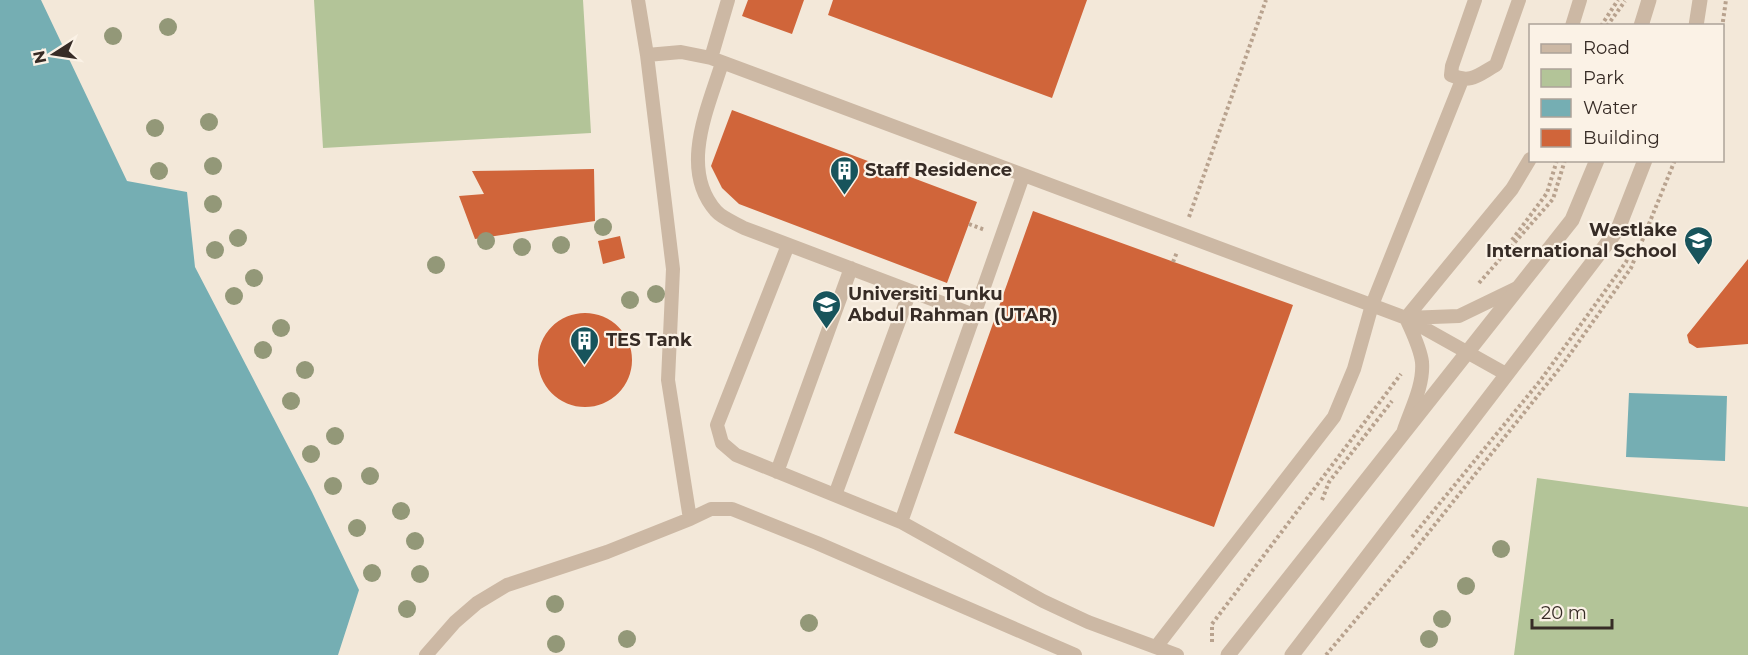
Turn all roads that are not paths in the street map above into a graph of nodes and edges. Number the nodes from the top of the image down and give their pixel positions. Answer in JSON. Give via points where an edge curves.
{"nodes":[{"id":1,"x":638,"y":0,"type":"edge"},
{"id":2,"x":728,"y":0,"type":"edge"},
{"id":3,"x":1475,"y":0,"type":"edge"},
{"id":4,"x":1519,"y":0,"type":"edge"},
{"id":5,"x":1580,"y":0,"type":"edge"},
{"id":6,"x":1649,"y":0,"type":"edge"},
{"id":7,"x":1700,"y":0,"type":"edge"},
{"id":8,"x":1573,"y":24,"type":"edge"},
{"id":9,"x":1642,"y":24,"type":"edge"},
{"id":10,"x":1696,"y":24,"type":"edge"},
{"id":11,"x":647,"y":55,"type":"junction"},
{"id":12,"x":717,"y":61,"type":"junction"},
{"id":13,"x":1462,"y":80,"type":"junction"},
{"id":14,"x":1529,"y":161,"type":"edge"},
{"id":15,"x":1596,"y":162,"type":"edge"},
{"id":16,"x":1644,"y":162,"type":"edge"},
{"id":17,"x":1023,"y":176,"type":"junction"},
{"id":18,"x":788,"y":245,"type":"junction"},
{"id":19,"x":850,"y":268,"type":"junction"},
{"id":20,"x":1519,"y":288,"type":"junction"},
{"id":21,"x":910,"y":291,"type":"junction"},
{"id":22,"x":1372,"y":305,"type":"junction"},
{"id":23,"x":974,"y":315,"type":"junction"},
{"id":24,"x":1406,"y":318,"type":"junction"},
{"id":25,"x":1467,"y":352,"type":"junction"},
{"id":26,"x":1506,"y":374,"type":"junction"},
{"id":27,"x":1404,"y":432,"type":"junction"},
{"id":28,"x":777,"y":472,"type":"junction"},
{"id":29,"x":835,"y":495,"type":"junction"},
{"id":30,"x":690,"y":519,"type":"junction"},
{"id":31,"x":901,"y":522,"type":"junction"},
{"id":32,"x":1156,"y":647,"type":"junction"},
{"id":33,"x":426,"y":655,"type":"edge"},
{"id":34,"x":1075,"y":655,"type":"edge"},
{"id":35,"x":1177,"y":655,"type":"edge"},
{"id":36,"x":1228,"y":655,"type":"edge"},
{"id":37,"x":1292,"y":655,"type":"edge"}],
"edges":[{"from":1,"to":11,"type":"lane"},
{"from":2,"to":12,"type":"lane"},
{"from":3,"to":13,"type":"lane","via":[[1452,66],[1451,75]]},
{"from":4,"to":13,"type":"lane","via":[[1496,65],[1470,80]]},
{"from":5,"to":8,"type":"lane"},
{"from":6,"to":9,"type":"street"},
{"from":7,"to":10,"type":"street"},
{"from":11,"to":12,"type":"lane","via":[[681,52]]},
{"from":11,"to":30,"type":"lane","via":[[673,269],[668,380]]},
{"from":12,"to":17,"type":"lane"},
{"from":12,"to":18,"type":"lane","via":[[700,136],[698,165],[703,190],[716,212]]},
{"from":13,"to":22,"type":"lane"},
{"from":14,"to":24,"type":"lane","via":[[1512,189]]},
{"from":15,"to":20,"type":"street","via":[[1572,220]]},
{"from":16,"to":26,"type":"street","via":[[1618,229]]},
{"from":17,"to":22,"type":"lane"},
{"from":17,"to":23,"type":"lane"},
{"from":18,"to":19,"type":"lane"},
{"from":18,"to":28,"type":"lane","via":[[717,425],[722,443],[736,455]]},
{"from":19,"to":21,"type":"lane"},
{"from":19,"to":28,"type":"lane"},
{"from":20,"to":24,"type":"lane","via":[[1459,316]]},
{"from":20,"to":25,"type":"street"},
{"from":21,"to":23,"type":"lane"},
{"from":21,"to":29,"type":"lane"},
{"from":22,"to":24,"type":"lane"},
{"from":22,"to":32,"type":"lane","via":[[1354,369],[1334,417]]},
{"from":23,"to":31,"type":"lane"},
{"from":24,"to":25,"type":"lane"},
{"from":24,"to":27,"type":"lane","via":[[1422,363],[1420,384]]},
{"from":25,"to":26,"type":"lane"},
{"from":25,"to":27,"type":"street"},
{"from":26,"to":37,"type":"street"},
{"from":27,"to":36,"type":"street"},
{"from":28,"to":29,"type":"lane"},
{"from":29,"to":31,"type":"lane"},
{"from":30,"to":33,"type":"lane","via":[[507,585],[455,622]]},
{"from":30,"to":34,"type":"lane","via":[[711,509],[732,509]]},
{"from":31,"to":32,"type":"lane","via":[[1052,605]]},
{"from":32,"to":35,"type":"lane"}]}
